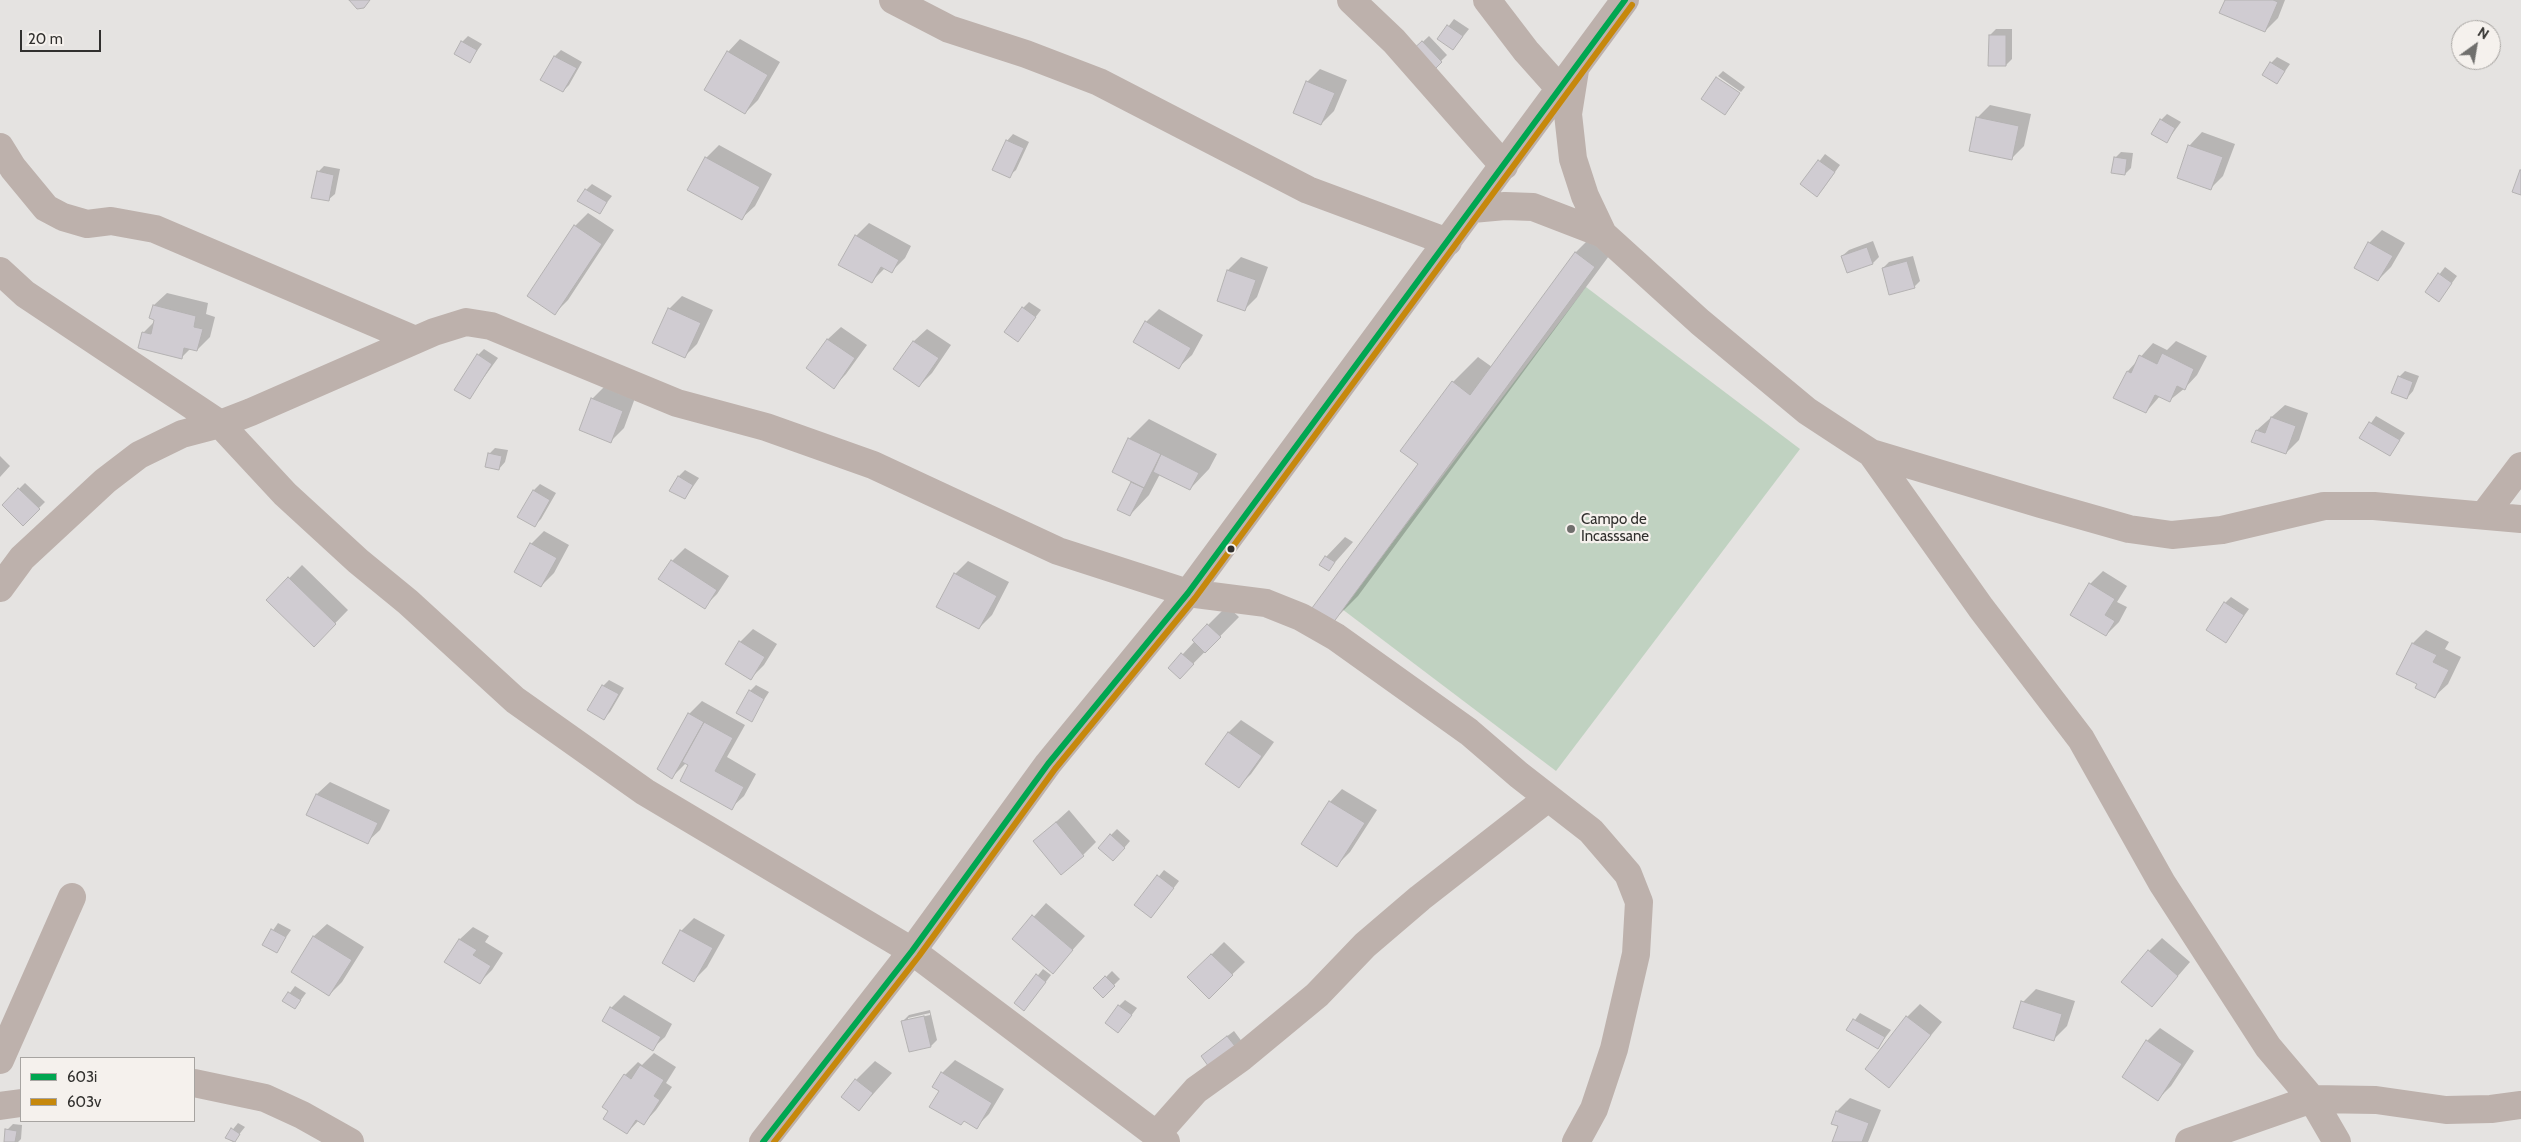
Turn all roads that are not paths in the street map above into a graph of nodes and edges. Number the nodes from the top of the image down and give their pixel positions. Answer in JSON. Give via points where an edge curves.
{"nodes":[{"id":1,"x":893,"y":0,"type":"edge"},
{"id":2,"x":1351,"y":0,"type":"edge"},
{"id":3,"x":1487,"y":0,"type":"edge"},
{"id":4,"x":1625,"y":0,"type":"edge"},
{"id":5,"x":1576,"y":65,"type":"junction"},
{"id":6,"x":1559,"y":88,"type":"junction"},
{"id":7,"x":0,"y":147,"type":"edge"},
{"id":8,"x":1504,"y":166,"type":"junction"},
{"id":9,"x":1472,"y":209,"type":"junction"},
{"id":10,"x":1603,"y":234,"type":"junction"},
{"id":11,"x":1448,"y":242,"type":"junction"},
{"id":12,"x":0,"y":271,"type":"edge"},
{"id":13,"x":415,"y":340,"type":"junction"},
{"id":14,"x":220,"y":424,"type":"junction"},
{"id":15,"x":1871,"y":453,"type":"junction"},
{"id":16,"x":2521,"y":466,"type":"edge"},
{"id":17,"x":2484,"y":516,"type":"junction"},
{"id":18,"x":2521,"y":519,"type":"edge"},
{"id":19,"x":1,"y":585,"type":"edge"},
{"id":20,"x":1188,"y":593,"type":"junction"},
{"id":21,"x":1548,"y":798,"type":"junction"},
{"id":22,"x":72,"y":896,"type":"dead end"},
{"id":23,"x":912,"y":951,"type":"junction"},
{"id":24,"x":0,"y":1060,"type":"edge"},
{"id":25,"x":195,"y":1084,"type":"edge"},
{"id":26,"x":2312,"y":1099,"type":"junction"},
{"id":27,"x":20,"y":1103,"type":"edge"},
{"id":28,"x":2521,"y":1105,"type":"edge"},
{"id":29,"x":0,"y":1106,"type":"edge"},
{"id":30,"x":1161,"y":1138,"type":"edge"},
{"id":31,"x":350,"y":1142,"type":"edge"},
{"id":32,"x":763,"y":1142,"type":"edge"},
{"id":33,"x":1576,"y":1142,"type":"edge"},
{"id":34,"x":2189,"y":1142,"type":"edge"},
{"id":35,"x":2337,"y":1142,"type":"edge"}],
"edges":[{"from":1,"to":11,"type":"street","via":[[949,28],[1099,82],[1308,190]]},
{"from":2,"to":8,"type":"street","via":[[1394,41]]},
{"from":3,"to":6,"type":"street"},
{"from":4,"to":5,"type":"street"},
{"from":5,"to":6,"type":"street"},
{"from":5,"to":10,"type":"street","via":[[1568,114],[1573,160]]},
{"from":6,"to":8,"type":"street"},
{"from":7,"to":13,"type":"street","via":[[12,168],[46,208],[63,217],[87,224],[111,221],[155,229]]},
{"from":8,"to":9,"type":"street"},
{"from":9,"to":10,"type":"street","via":[[1533,207]]},
{"from":9,"to":11,"type":"street"},
{"from":10,"to":15,"type":"street","via":[[1700,322],[1807,411]]},
{"from":11,"to":20,"type":"street"},
{"from":12,"to":14,"type":"street","via":[[25,294]]},
{"from":13,"to":14,"type":"street"},
{"from":13,"to":20,"type":"street","via":[[466,322],[491,326],[677,402],[766,427],[873,465],[1058,551]]},
{"from":14,"to":19,"type":"street","via":[[182,434],[139,455],[104,481],[22,558]]},
{"from":14,"to":23,"type":"street","via":[[285,494],[515,700],[645,792]]},
{"from":15,"to":17,"type":"street","via":[[2128,529],[2172,535],[2222,530],[2324,506],[2374,506]]},
{"from":15,"to":26,"type":"street","via":[[1981,608],[2082,739],[2162,883],[2268,1047]]},
{"from":16,"to":17,"type":"street"},
{"from":17,"to":18,"type":"street"},
{"from":20,"to":21,"type":"street","via":[[1266,603],[1301,617],[1329,633],[1469,732]]},
{"from":20,"to":23,"type":"street","via":[[1048,764]]},
{"from":21,"to":30,"type":"street","via":[[1365,945],[1317,996],[1196,1090]]},
{"from":21,"to":33,"type":"street","via":[[1591,831],[1628,874],[1639,902],[1636,954],[1614,1049],[1594,1109]]},
{"from":22,"to":24,"type":"street"},
{"from":23,"to":30,"type":"street"},
{"from":23,"to":32,"type":"street"},
{"from":25,"to":31,"type":"street","via":[[266,1098]]},
{"from":26,"to":28,"type":"street","via":[[2376,1100],[2446,1110]]},
{"from":26,"to":34,"type":"street"},
{"from":26,"to":35,"type":"street"},
{"from":27,"to":29,"type":"street"}]}
